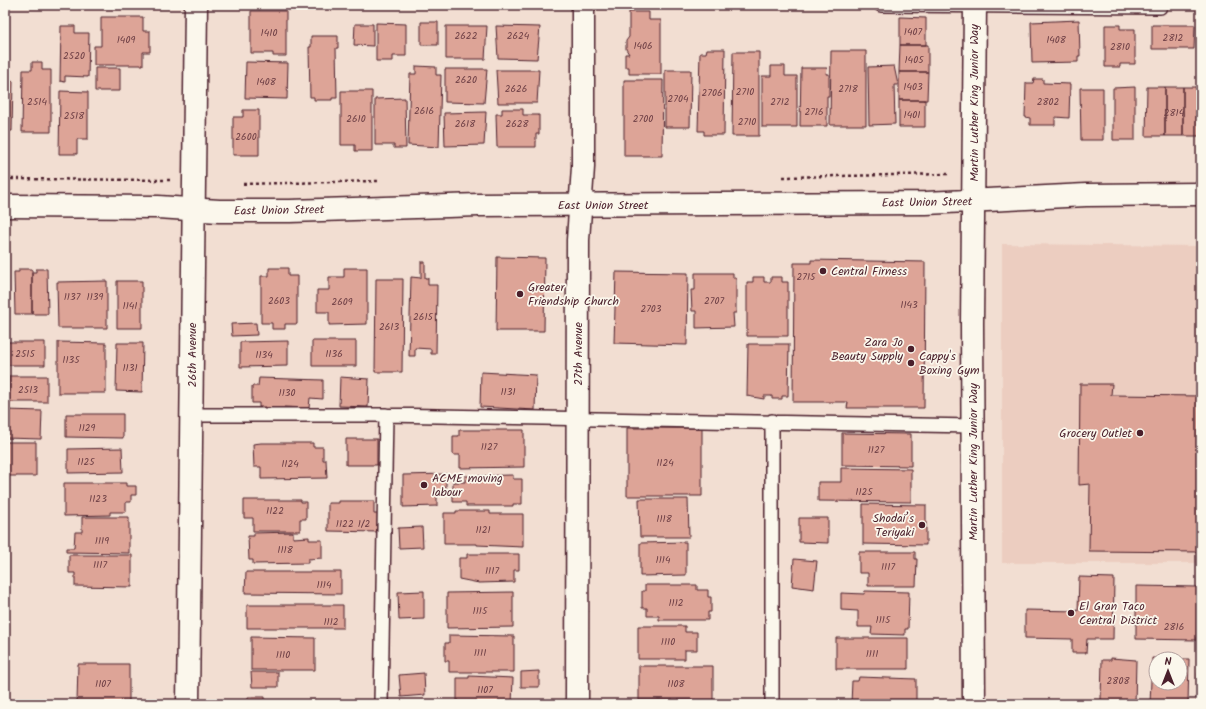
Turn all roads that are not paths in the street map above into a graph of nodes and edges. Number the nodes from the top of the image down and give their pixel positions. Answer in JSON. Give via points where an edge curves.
{"nodes":[{"id":1,"x":196,"y":5,"type":"edge"},
{"id":2,"x":583,"y":5,"type":"edge"},
{"id":3,"x":881,"y":5,"type":"edge"},
{"id":4,"x":975,"y":6,"type":"edge"},
{"id":5,"x":1160,"y":7,"type":"dead end"},
{"id":6,"x":1201,"y":194,"type":"edge"},
{"id":7,"x":974,"y":201,"type":"junction"},
{"id":8,"x":581,"y":205,"type":"junction"},
{"id":9,"x":5,"y":206,"type":"edge"},
{"id":10,"x":192,"y":209,"type":"junction"},
{"id":11,"x":192,"y":415,"type":"junction"},
{"id":12,"x":386,"y":415,"type":"junction"},
{"id":13,"x":577,"y":418,"type":"junction"},
{"id":14,"x":772,"y":421,"type":"junction"},
{"id":15,"x":973,"y":426,"type":"junction"},
{"id":16,"x":188,"y":704,"type":"edge"},
{"id":17,"x":381,"y":704,"type":"edge"},
{"id":18,"x":577,"y":704,"type":"edge"},
{"id":19,"x":772,"y":704,"type":"edge"},
{"id":20,"x":974,"y":704,"type":"edge"}],
"edges":[{"from":1,"to":10,"type":"street","name":"26th Avenue"},
{"from":2,"to":8,"type":"street","name":"27th Avenue"},
{"from":3,"to":4,"type":"lane"},
{"from":4,"to":5,"type":"lane"},
{"from":4,"to":7,"type":"street","name":"Martin Luther King Junior Way"},
{"from":6,"to":7,"type":"street","name":"East Union Street","via":[[1086,195]]},
{"from":7,"to":8,"type":"street","name":"East Union Street"},
{"from":7,"to":15,"type":"street","name":"Martin Luther King Junior Way"},
{"from":8,"to":10,"type":"street","name":"East Union Street","via":[[479,205],[290,211]]},
{"from":8,"to":13,"type":"street","name":"27th Avenue","via":[[578,240]]},
{"from":9,"to":10,"type":"street","name":"East Union Street"},
{"from":10,"to":11,"type":"street","name":"26th Avenue"},
{"from":11,"to":12,"type":"lane"},
{"from":11,"to":16,"type":"street","name":"26th Avenue"},
{"from":12,"to":13,"type":"lane"},
{"from":12,"to":17,"type":"lane"},
{"from":13,"to":14,"type":"lane"},
{"from":13,"to":18,"type":"street","name":"27th Avenue"},
{"from":14,"to":15,"type":"lane"},
{"from":14,"to":19,"type":"lane"},
{"from":15,"to":20,"type":"street","name":"Martin Luther King Junior Way"}]}
